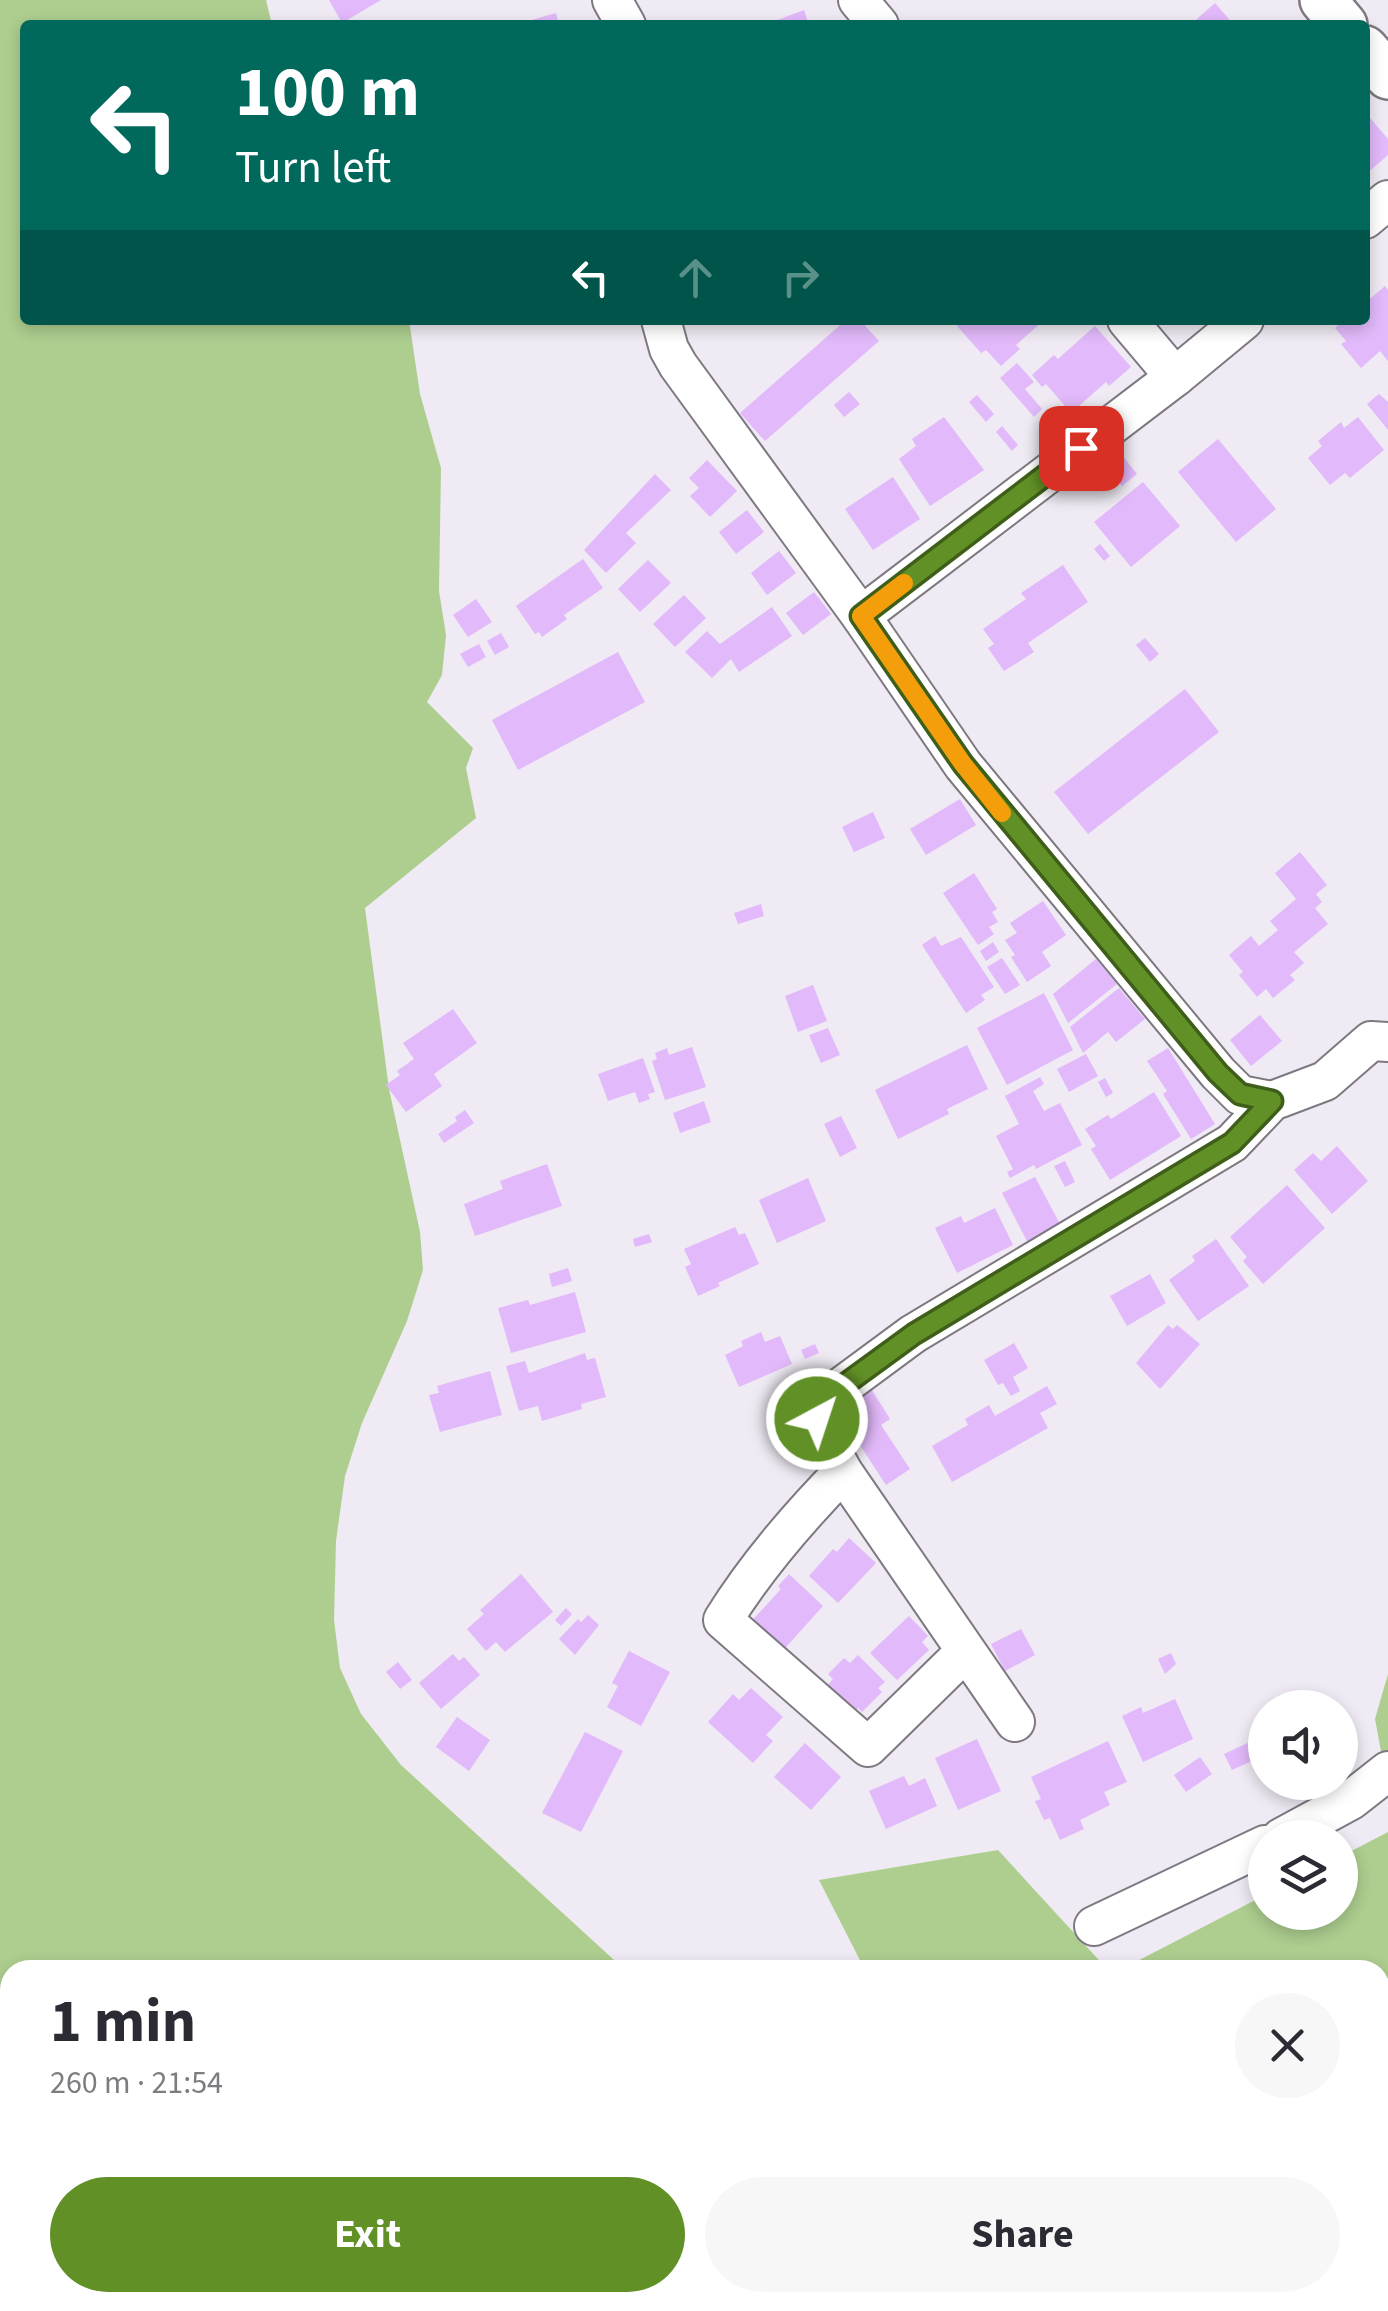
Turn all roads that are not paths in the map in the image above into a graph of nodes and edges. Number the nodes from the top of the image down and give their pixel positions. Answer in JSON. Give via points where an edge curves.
{"nodes":[{"id":1,"x":858,"y":0,"type":"edge"},
{"id":2,"x":1323,"y":0,"type":"edge"},
{"id":3,"x":875,"y":20,"type":"edge"},
{"id":4,"x":1340,"y":20,"type":"edge"},
{"id":5,"x":1370,"y":55,"type":"edge"},
{"id":6,"x":1388,"y":76,"type":"edge"},
{"id":7,"x":663,"y":325,"type":"edge"},
{"id":8,"x":1131,"y":325,"type":"edge"},
{"id":9,"x":1238,"y":325,"type":"edge"},
{"id":10,"x":1175,"y":377,"type":"junction"},
{"id":11,"x":861,"y":616,"type":"junction"},
{"id":12,"x":1382,"y":1037,"type":"edge"},
{"id":13,"x":1272,"y":1101,"type":"junction"},
{"id":14,"x":843,"y":1472,"type":"junction"},
{"id":15,"x":966,"y":1652,"type":"junction"},
{"id":16,"x":1014,"y":1722,"type":"dead end"},
{"id":17,"x":1388,"y":1771,"type":"edge"},
{"id":18,"x":1314,"y":1820,"type":"edge"},
{"id":19,"x":1248,"y":1853,"type":"edge"},
{"id":20,"x":1094,"y":1926,"type":"dead end"}],
"edges":[{"from":1,"to":3,"type":"street"},
{"from":2,"to":4,"type":"street"},
{"from":5,"to":6,"type":"street"},
{"from":7,"to":11,"type":"street","via":[[678,365]]},
{"from":8,"to":10,"type":"street"},
{"from":9,"to":10,"type":"street"},
{"from":10,"to":11,"type":"street"},
{"from":11,"to":13,"type":"street","via":[[963,764],[1218,1073],[1240,1094]]},
{"from":12,"to":13,"type":"street","via":[[1325,1081]]},
{"from":13,"to":14,"type":"street","via":[[1232,1143],[914,1334],[829,1396],[817,1419]]},
{"from":14,"to":15,"type":"street"},
{"from":14,"to":15,"type":"street","via":[[790,1528],[723,1620],[868,1747]]},
{"from":15,"to":16,"type":"street"},
{"from":17,"to":18,"type":"street"},
{"from":19,"to":20,"type":"street"}]}
